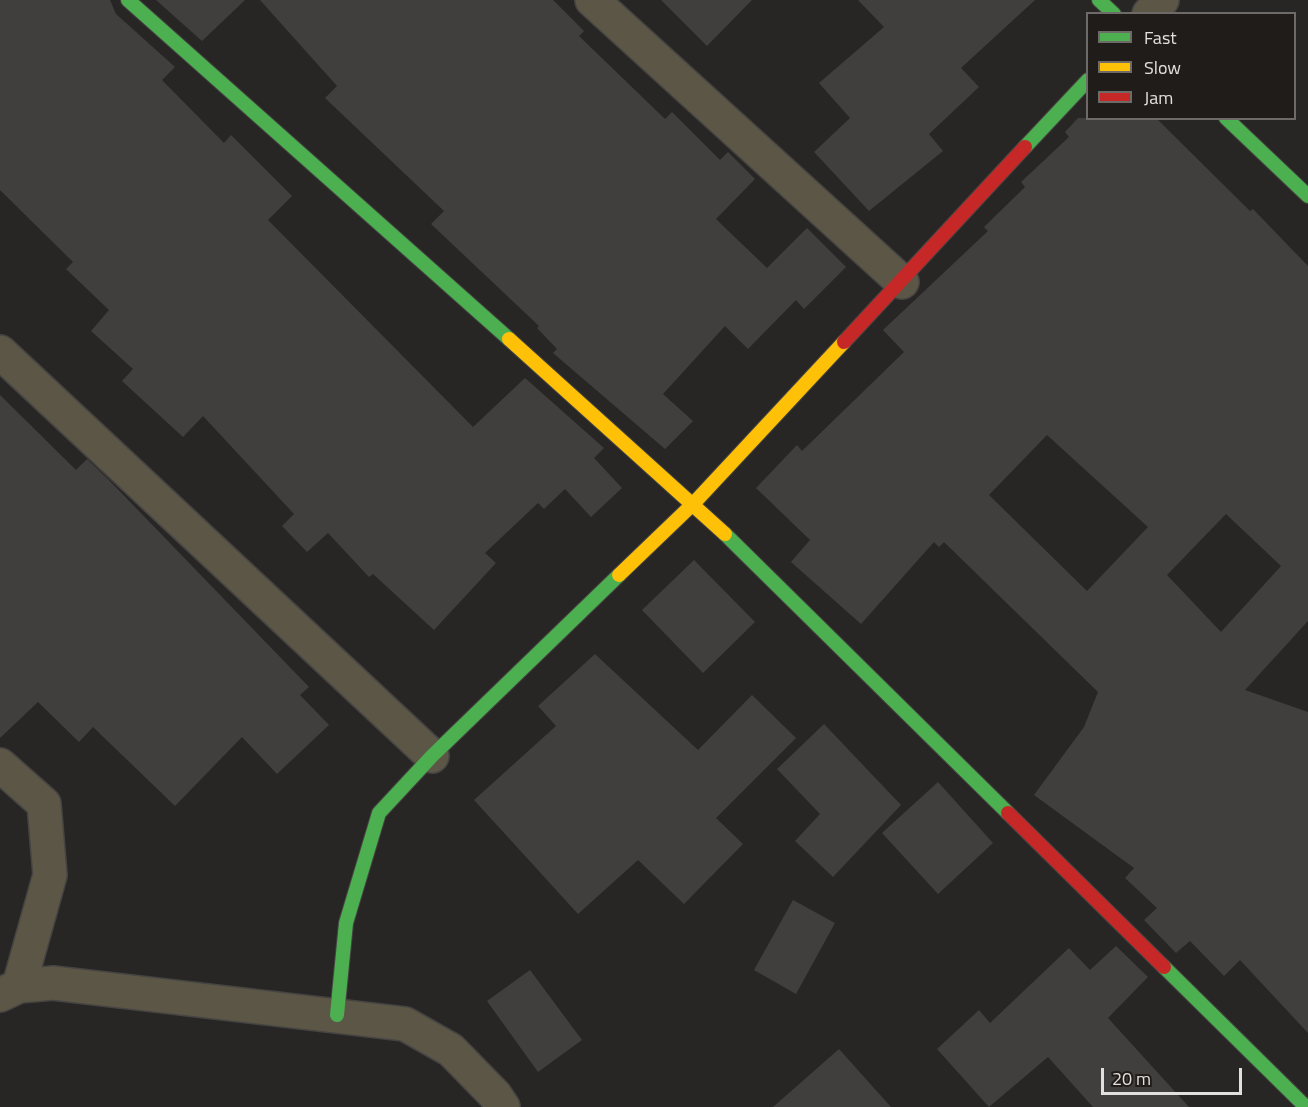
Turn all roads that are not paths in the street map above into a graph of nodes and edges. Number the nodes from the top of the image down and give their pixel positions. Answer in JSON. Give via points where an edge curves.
{"nodes":[{"id":1,"x":128,"y":0,"type":"edge"},
{"id":2,"x":592,"y":0,"type":"edge"},
{"id":3,"x":1099,"y":0,"type":"edge"},
{"id":4,"x":1162,"y":0,"type":"edge"},
{"id":5,"x":1112,"y":12,"type":"edge"},
{"id":6,"x":1151,"y":12,"type":"edge"},
{"id":7,"x":1086,"y":82,"type":"edge"},
{"id":8,"x":1228,"y":120,"type":"edge"},
{"id":9,"x":1308,"y":196,"type":"edge"},
{"id":10,"x":902,"y":282,"type":"junction"},
{"id":11,"x":0,"y":352,"type":"edge"},
{"id":12,"x":694,"y":503,"type":"junction"},
{"id":13,"x":432,"y":756,"type":"junction"},
{"id":14,"x":0,"y":765,"type":"edge"},
{"id":15,"x":10,"y":990,"type":"edge"},
{"id":16,"x":337,"y":1015,"type":"junction"},
{"id":17,"x":503,"y":1107,"type":"edge"},
{"id":18,"x":1306,"y":1107,"type":"edge"}],
"edges":[{"from":1,"to":12,"type":"street"},
{"from":2,"to":10,"type":"street"},
{"from":3,"to":5,"type":"street"},
{"from":4,"to":6,"type":"street"},
{"from":7,"to":10,"type":"street"},
{"from":8,"to":9,"type":"street"},
{"from":10,"to":12,"type":"street"},
{"from":11,"to":13,"type":"street"},
{"from":12,"to":13,"type":"street"},
{"from":12,"to":18,"type":"street"},
{"from":13,"to":16,"type":"street","via":[[379,813],[346,922]]},
{"from":14,"to":15,"type":"street","via":[[44,804],[50,875]]},
{"from":15,"to":16,"type":"street","via":[[53,983]]},
{"from":16,"to":17,"type":"street","via":[[405,1023],[451,1050]]}]}
